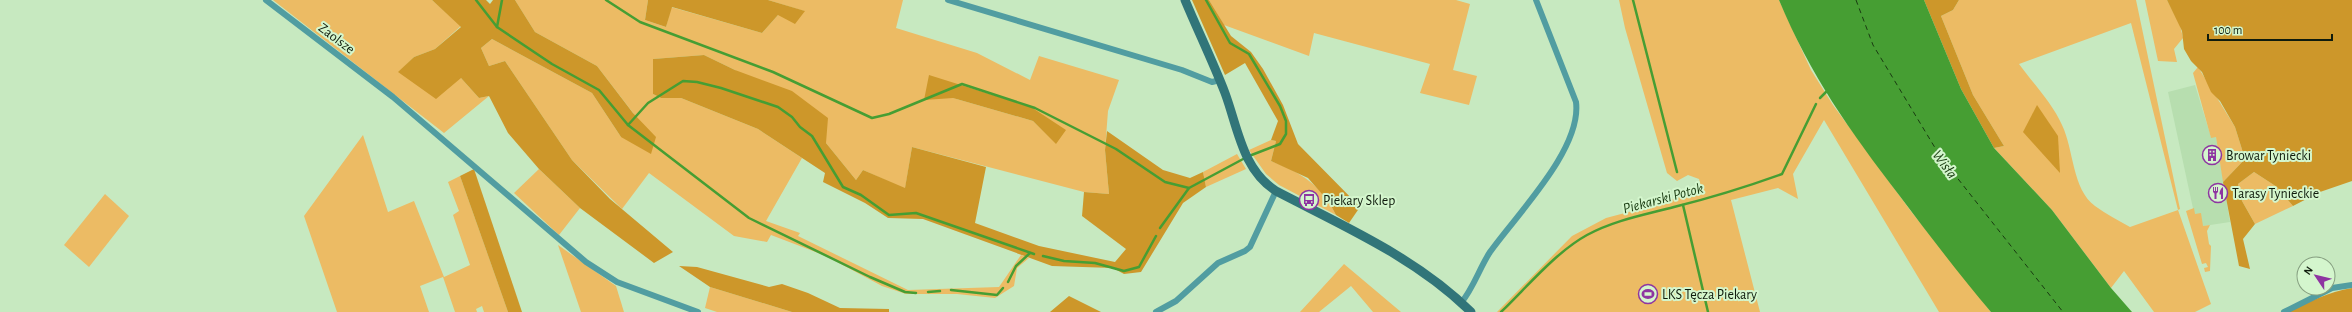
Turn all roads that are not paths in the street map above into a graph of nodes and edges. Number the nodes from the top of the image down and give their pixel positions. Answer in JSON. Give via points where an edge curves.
{"nodes":[{"id":1,"x":266,"y":0,"type":"edge"},
{"id":2,"x":948,"y":0,"type":"edge"},
{"id":3,"x":1185,"y":0,"type":"edge"},
{"id":4,"x":1536,"y":0,"type":"edge"},
{"id":5,"x":1220,"y":80,"type":"junction"},
{"id":6,"x":1276,"y":191,"type":"junction"},
{"id":7,"x":2352,"y":285,"type":"edge"},
{"id":8,"x":1461,"y":303,"type":"junction"},
{"id":9,"x":698,"y":312,"type":"edge"},
{"id":10,"x":1156,"y":312,"type":"edge"},
{"id":11,"x":1471,"y":312,"type":"edge"},
{"id":12,"x":2284,"y":312,"type":"edge"}],
"edges":[{"from":1,"to":9,"type":"street","name":"Zaolsze","via":[[393,97],[586,262],[624,285]]},
{"from":2,"to":5,"type":"street","via":[[1182,70],[1212,82]]},
{"from":3,"to":5,"type":"street"},
{"from":4,"to":8,"type":"street","via":[[1576,102],[1576,120],[1573,132],[1550,173],[1489,255]]},
{"from":5,"to":6,"type":"street","via":[[1244,151],[1252,166]]},
{"from":6,"to":8,"type":"street","via":[[1395,255],[1432,279]]},
{"from":6,"to":10,"type":"street","via":[[1250,247],[1218,263],[1176,301]]},
{"from":7,"to":12,"type":"street","via":[[2332,288]]},
{"from":8,"to":11,"type":"street"}]}
